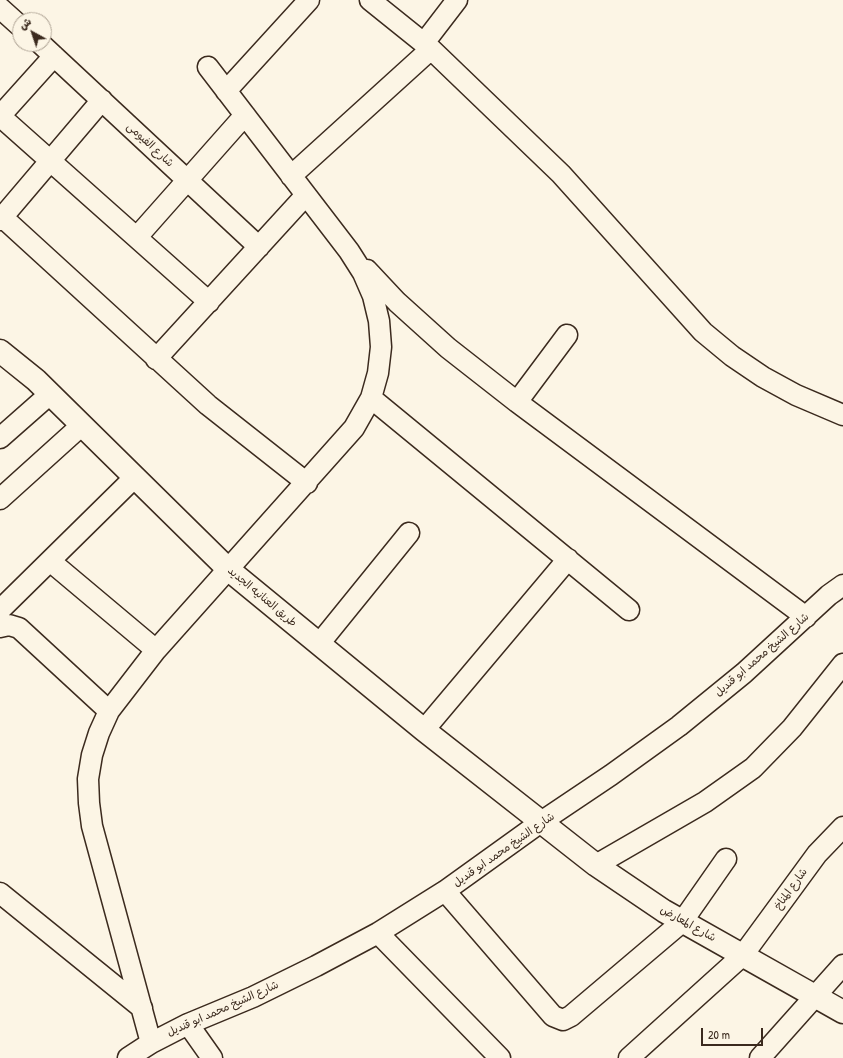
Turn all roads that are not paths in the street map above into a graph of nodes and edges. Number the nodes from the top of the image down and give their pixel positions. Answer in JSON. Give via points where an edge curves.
{"nodes":[{"id":1,"x":309,"y":0,"type":"edge"},
{"id":2,"x":370,"y":0,"type":"edge"},
{"id":3,"x":457,"y":0,"type":"edge"},
{"id":4,"x":1,"y":12,"type":"edge"},
{"id":5,"x":12,"y":20,"type":"edge"},
{"id":6,"x":428,"y":46,"type":"junction"},
{"id":7,"x":47,"y":52,"type":"edge"},
{"id":8,"x":50,"y":52,"type":"edge"},
{"id":9,"x":208,"y":67,"type":"dead end"},
{"id":10,"x":226,"y":91,"type":"junction"},
{"id":11,"x":102,"y":100,"type":"junction"},
{"id":12,"x":245,"y":115,"type":"junction"},
{"id":13,"x":0,"y":116,"type":"edge"},
{"id":14,"x":51,"y":161,"type":"junction"},
{"id":15,"x":291,"y":176,"type":"junction"},
{"id":16,"x":187,"y":180,"type":"junction"},
{"id":17,"x":306,"y":195,"type":"junction"},
{"id":18,"x":1,"y":218,"type":"edge"},
{"id":19,"x":137,"y":237,"type":"junction"},
{"id":20,"x":259,"y":247,"type":"junction"},
{"id":21,"x":349,"y":252,"type":"junction"},
{"id":22,"x":209,"y":302,"type":"junction"},
{"id":23,"x":567,"y":335,"type":"dead end"},
{"id":24,"x":0,"y":351,"type":"edge"},
{"id":25,"x":156,"y":359,"type":"junction"},
{"id":26,"x":50,"y":394,"type":"junction"},
{"id":27,"x":371,"y":398,"type":"junction"},
{"id":28,"x":517,"y":402,"type":"junction"},
{"id":29,"x":843,"y":415,"type":"edge"},
{"id":30,"x":82,"y":425,"type":"junction"},
{"id":31,"x":0,"y":438,"type":"edge"},
{"id":32,"x":135,"y":477,"type":"junction"},
{"id":33,"x":307,"y":483,"type":"junction"},
{"id":34,"x":0,"y":499,"type":"edge"},
{"id":35,"x":410,"y":532,"type":"dead end"},
{"id":36,"x":568,"y":560,"type":"junction"},
{"id":37,"x":50,"y":561,"type":"junction"},
{"id":38,"x":228,"y":570,"type":"junction"},
{"id":39,"x":843,"y":585,"type":"edge"},
{"id":40,"x":0,"y":610,"type":"edge"},
{"id":41,"x":629,"y":610,"type":"dead end"},
{"id":42,"x":806,"y":617,"type":"junction"},
{"id":43,"x":0,"y":627,"type":"edge"},
{"id":44,"x":318,"y":644,"type":"junction"},
{"id":45,"x":156,"y":650,"type":"junction"},
{"id":46,"x":843,"y":664,"type":"edge"},
{"id":47,"x":109,"y":711,"type":"junction"},
{"id":48,"x":424,"y":730,"type":"junction"},
{"id":49,"x":541,"y":822,"type":"junction"},
{"id":50,"x":843,"y":827,"type":"edge"},
{"id":51,"x":726,"y":859,"type":"dead end"},
{"id":52,"x":596,"y":865,"type":"junction"},
{"id":53,"x":445,"y":891,"type":"junction"},
{"id":54,"x":0,"y":893,"type":"edge"},
{"id":55,"x":682,"y":922,"type":"junction"},
{"id":56,"x":378,"y":933,"type":"junction"},
{"id":57,"x":743,"y":955,"type":"junction"},
{"id":58,"x":843,"y":965,"type":"edge"},
{"id":59,"x":816,"y":997,"type":"junction"},
{"id":60,"x":142,"y":1008,"type":"junction"},
{"id":61,"x":843,"y":1012,"type":"edge"},
{"id":62,"x":188,"y":1024,"type":"junction"},
{"id":63,"x":151,"y":1043,"type":"junction"},
{"id":64,"x":128,"y":1058,"type":"edge"},
{"id":65,"x":212,"y":1058,"type":"edge"},
{"id":66,"x":500,"y":1058,"type":"edge"},
{"id":67,"x":629,"y":1058,"type":"edge"},
{"id":68,"x":760,"y":1058,"type":"edge"}],
"edges":[{"from":1,"to":10,"type":"street"},
{"from":2,"to":6,"type":"street"},
{"from":3,"to":6,"type":"street"},
{"from":4,"to":5,"type":"street"},
{"from":6,"to":15,"type":"street"},
{"from":6,"to":29,"type":"street","via":[[561,174],[703,332],[763,377],[796,395]]},
{"from":7,"to":13,"type":"street"},
{"from":8,"to":11,"type":"street","name":"شارع الفيومى"},
{"from":9,"to":10,"type":"street"},
{"from":10,"to":12,"type":"street"},
{"from":11,"to":14,"type":"street"},
{"from":11,"to":16,"type":"street","name":"شارع الفيومى"},
{"from":12,"to":15,"type":"street"},
{"from":12,"to":16,"type":"street"},
{"from":13,"to":14,"type":"street"},
{"from":14,"to":18,"type":"street"},
{"from":14,"to":19,"type":"street"},
{"from":15,"to":17,"type":"street"},
{"from":16,"to":19,"type":"street"},
{"from":16,"to":20,"type":"street","name":"شارع الفيومى"},
{"from":17,"to":20,"type":"street"},
{"from":17,"to":21,"type":"street"},
{"from":18,"to":25,"type":"street"},
{"from":19,"to":22,"type":"street"},
{"from":20,"to":22,"type":"street"},
{"from":21,"to":27,"type":"street","via":[[363,273],[373,296],[379,321],[381,347],[378,373]]},
{"from":21,"to":28,"type":"street","via":[[397,302],[442,343]]},
{"from":22,"to":25,"type":"street"},
{"from":23,"to":28,"type":"street"},
{"from":24,"to":26,"type":"street","name":"طريق العنانيه الجديد"},
{"from":25,"to":33,"type":"street","via":[[208,405]]},
{"from":26,"to":30,"type":"street","name":"طريق العنانيه الجديد"},
{"from":26,"to":31,"type":"street"},
{"from":27,"to":33,"type":"street","via":[[354,428]]},
{"from":27,"to":36,"type":"street"},
{"from":28,"to":42,"type":"street"},
{"from":30,"to":32,"type":"street","name":"طريق العنانيه الجديد"},
{"from":30,"to":34,"type":"street"},
{"from":32,"to":37,"type":"street"},
{"from":32,"to":38,"type":"street","name":"طريق العنانيه الجديد"},
{"from":33,"to":38,"type":"street"},
{"from":35,"to":44,"type":"street"},
{"from":36,"to":41,"type":"street"},
{"from":36,"to":48,"type":"street"},
{"from":37,"to":40,"type":"street"},
{"from":37,"to":45,"type":"street"},
{"from":38,"to":44,"type":"street","name":"طريق العنانيه الجديد"},
{"from":38,"to":45,"type":"street"},
{"from":39,"to":42,"type":"street","name":"شارع الشيخ محمد ابو قنديل"},
{"from":42,"to":49,"type":"street","name":"شارع الشيخ محمد ابو قنديل","via":[[744,673],[679,726]]},
{"from":43,"to":47,"type":"street","via":[[9,625],[19,628]]},
{"from":44,"to":48,"type":"street","name":"طريق العنانيه الجديد"},
{"from":45,"to":47,"type":"street"},
{"from":46,"to":52,"type":"street","via":[[792,728],[753,768],[705,802]]},
{"from":47,"to":60,"type":"street","via":[[92,755],[88,779],[89,803],[92,826]]},
{"from":48,"to":49,"type":"street","name":"طريق العنانيه الجديد"},
{"from":49,"to":52,"type":"street","name":"شارع المعارض"},
{"from":49,"to":53,"type":"street","name":"شارع الشيخ محمد ابو قنديل"},
{"from":50,"to":57,"type":"street","name":"شارع المناخ","via":[[817,854]]},
{"from":51,"to":55,"type":"street"},
{"from":52,"to":55,"type":"street","name":"شارع المعارض"},
{"from":53,"to":55,"type":"street","via":[[553,1016],[562,1020],[572,1016]]},
{"from":53,"to":56,"type":"street","name":"شارع الشيخ محمد ابو قنديل"},
{"from":54,"to":60,"type":"street"},
{"from":55,"to":57,"type":"street","name":"شارع المعارض"},
{"from":56,"to":62,"type":"street","name":"شارع الشيخ محمد ابو قنديل","via":[[260,994]]},
{"from":56,"to":66,"type":"street"},
{"from":57,"to":59,"type":"street","name":"شارع المعارض"},
{"from":57,"to":67,"type":"street","name":"شارع المناخ"},
{"from":58,"to":59,"type":"street"},
{"from":59,"to":61,"type":"street","name":"شارع المعارض"},
{"from":59,"to":68,"type":"street"},
{"from":60,"to":63,"type":"street"},
{"from":62,"to":63,"type":"street","name":"شارع الشيخ محمد ابو قنديل"},
{"from":62,"to":65,"type":"street"},
{"from":63,"to":64,"type":"street","name":"شارع الشيخ محمد ابو قنديل"}]}
